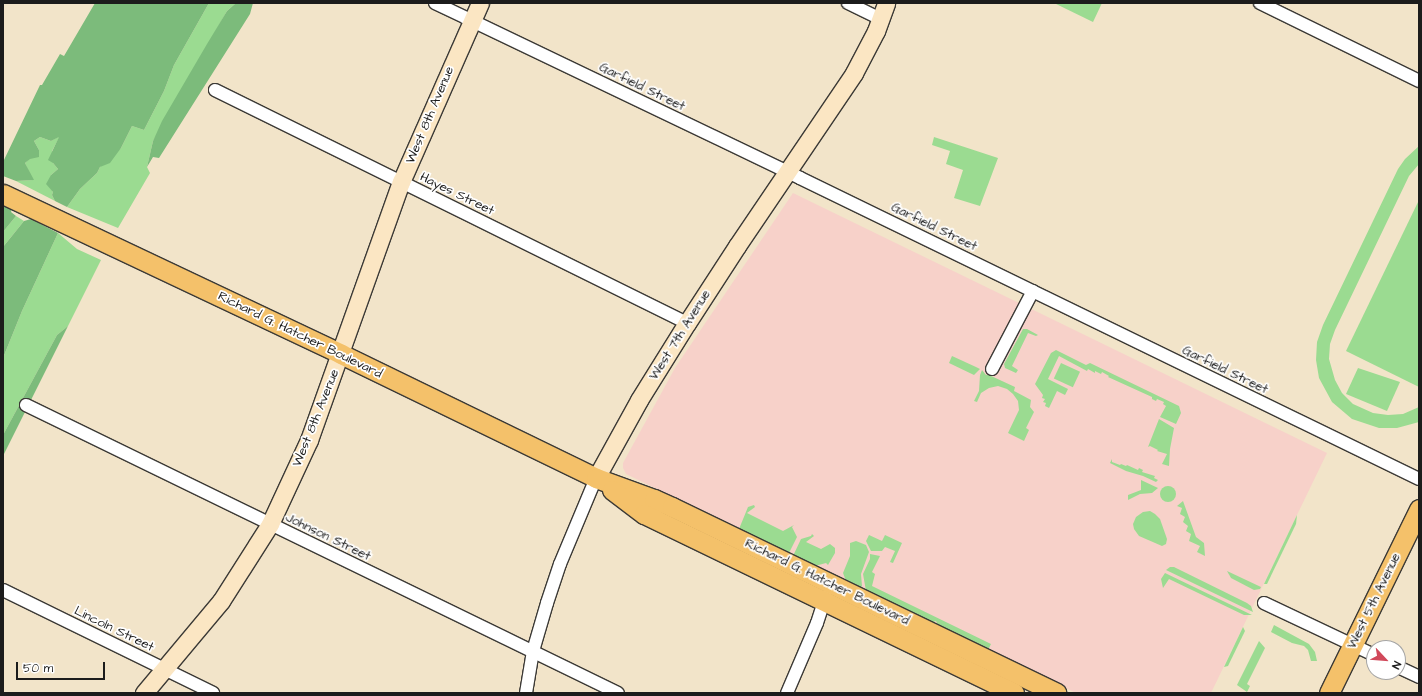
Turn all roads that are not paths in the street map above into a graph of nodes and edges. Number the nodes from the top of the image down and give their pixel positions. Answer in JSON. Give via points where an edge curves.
{"nodes":[{"id":1,"x":435,"y":3,"type":"edge"},
{"id":2,"x":480,"y":3,"type":"edge"},
{"id":3,"x":848,"y":3,"type":"edge"},
{"id":4,"x":886,"y":3,"type":"edge"},
{"id":5,"x":1260,"y":3,"type":"edge"},
{"id":6,"x":881,"y":19,"type":"junction"},
{"id":7,"x":471,"y":21,"type":"junction"},
{"id":8,"x":1419,"y":81,"type":"edge"},
{"id":9,"x":215,"y":90,"type":"dead end"},
{"id":10,"x":788,"y":172,"type":"junction"},
{"id":11,"x":401,"y":182,"type":"junction"},
{"id":12,"x":3,"y":194,"type":"edge"},
{"id":13,"x":1033,"y":291,"type":"junction"},
{"id":14,"x":687,"y":323,"type":"junction"},
{"id":15,"x":341,"y":354,"type":"junction"},
{"id":16,"x":992,"y":369,"type":"dead end"},
{"id":17,"x":26,"y":405,"type":"dead end"},
{"id":18,"x":596,"y":478,"type":"junction"},
{"id":19,"x":1419,"y":479,"type":"edge"},
{"id":20,"x":1419,"y":509,"type":"edge"},
{"id":21,"x":270,"y":524,"type":"junction"},
{"id":22,"x":830,"y":583,"type":"junction"},
{"id":23,"x":3,"y":590,"type":"edge"},
{"id":24,"x":825,"y":602,"type":"junction"},
{"id":25,"x":1264,"y":603,"type":"dead end"},
{"id":26,"x":1353,"y":645,"type":"junction"},
{"id":27,"x":533,"y":651,"type":"junction"},
{"id":28,"x":1366,"y":651,"type":"edge"},
{"id":29,"x":164,"y":669,"type":"junction"},
{"id":30,"x":1406,"y":671,"type":"edge"},
{"id":31,"x":1419,"y":677,"type":"edge"},
{"id":32,"x":1011,"y":685,"type":"edge"},
{"id":33,"x":144,"y":693,"type":"edge"},
{"id":34,"x":213,"y":693,"type":"edge"},
{"id":35,"x":526,"y":693,"type":"edge"},
{"id":36,"x":618,"y":693,"type":"edge"},
{"id":37,"x":787,"y":693,"type":"edge"},
{"id":38,"x":1056,"y":693,"type":"edge"},
{"id":39,"x":1329,"y":693,"type":"edge"}],
"edges":[{"from":1,"to":7,"type":"street","name":"Garfield Street"},
{"from":2,"to":7,"type":"street","name":"West 8th Avenue"},
{"from":3,"to":6,"type":"street"},
{"from":4,"to":6,"type":"street","name":"West 7th Avenue"},
{"from":5,"to":8,"type":"street"},
{"from":6,"to":10,"type":"street","name":"West 7th Avenue","via":[[854,73]]},
{"from":7,"to":10,"type":"street","name":"Garfield Street"},
{"from":7,"to":11,"type":"street","name":"West 8th Avenue"},
{"from":9,"to":11,"type":"street","name":"Hayes Street"},
{"from":10,"to":13,"type":"street","name":"Garfield Street"},
{"from":10,"to":14,"type":"street","name":"West 7th Avenue"},
{"from":11,"to":14,"type":"street","name":"Hayes Street"},
{"from":11,"to":15,"type":"street","name":"West 8th Avenue"},
{"from":12,"to":15,"type":"main road","name":"Richard G. Hatcher Boulevard"},
{"from":13,"to":16,"type":"street"},
{"from":13,"to":19,"type":"street","name":"Garfield Street"},
{"from":14,"to":18,"type":"street","name":"West 7th Avenue","via":[[639,400]]},
{"from":15,"to":18,"type":"main road","name":"Richard G. Hatcher Boulevard"},
{"from":15,"to":21,"type":"street","name":"West 8th Avenue","via":[[309,440]]},
{"from":17,"to":21,"type":"street","name":"Johnson Street"},
{"from":18,"to":22,"type":"main road","name":"Richard G. Hatcher Boulevard","via":[[654,498]]},
{"from":18,"to":24,"type":"main road","name":"Richard G. Hatcher Boulevard","via":[[644,514]]},
{"from":18,"to":27,"type":"street","name":"West 7th Avenue","via":[[560,564]]},
{"from":20,"to":26,"type":"main road","name":"West 5th Avenue"},
{"from":21,"to":27,"type":"street","name":"Johnson Street"},
{"from":21,"to":29,"type":"street","name":"West 8th Avenue","via":[[221,601]]},
{"from":22,"to":24,"type":"street"},
{"from":22,"to":32,"type":"main road","name":"Richard G. Hatcher Boulevard"},
{"from":23,"to":29,"type":"street","name":"Lincoln Street"},
{"from":24,"to":32,"type":"main road","name":"Richard G. Hatcher Boulevard"},
{"from":24,"to":37,"type":"street"},
{"from":25,"to":26,"type":"street"},
{"from":26,"to":28,"type":"street"},
{"from":26,"to":39,"type":"main road","name":"West 5th Avenue"},
{"from":27,"to":35,"type":"street","name":"West 7th Avenue"},
{"from":27,"to":36,"type":"street","name":"Johnson Street"},
{"from":29,"to":33,"type":"street","name":"West 8th Avenue"},
{"from":29,"to":34,"type":"street","name":"Lincoln Street"},
{"from":30,"to":31,"type":"street"},
{"from":32,"to":38,"type":"main road","name":"Richard G. Hatcher Boulevard"}]}
